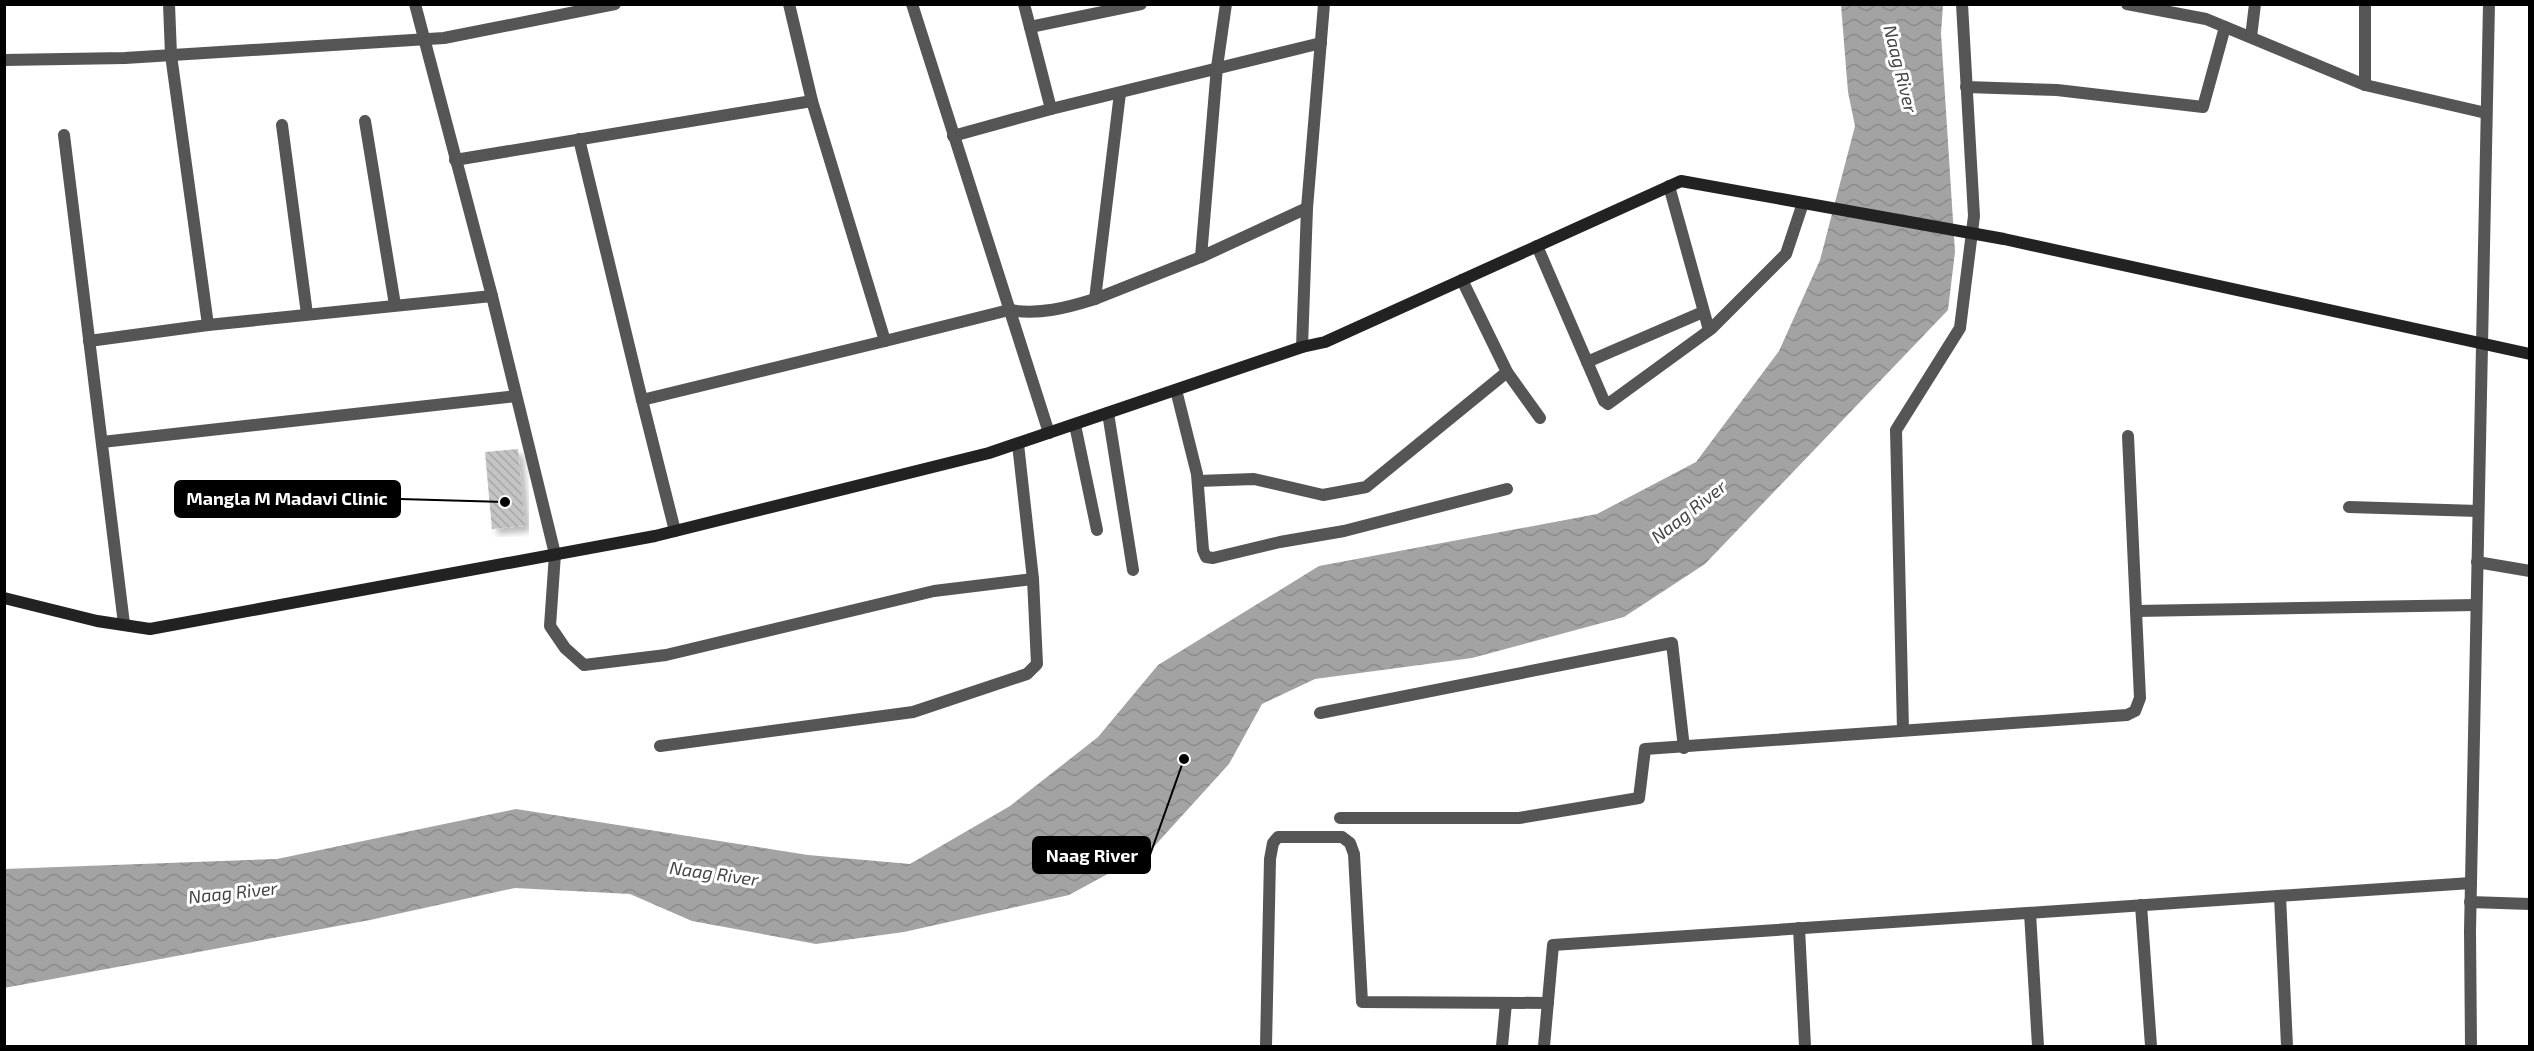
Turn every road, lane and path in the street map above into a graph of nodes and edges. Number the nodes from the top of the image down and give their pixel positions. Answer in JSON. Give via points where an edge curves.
{"nodes":[{"id":1,"x":169,"y":4,"type":"edge"},
{"id":2,"x":415,"y":4,"type":"edge"},
{"id":3,"x":615,"y":4,"type":"edge"},
{"id":4,"x":789,"y":4,"type":"edge"},
{"id":5,"x":912,"y":4,"type":"edge"},
{"id":6,"x":1024,"y":4,"type":"edge"},
{"id":7,"x":1141,"y":4,"type":"edge"},
{"id":8,"x":1226,"y":4,"type":"edge"},
{"id":9,"x":1324,"y":4,"type":"edge"},
{"id":10,"x":1962,"y":4,"type":"edge"},
{"id":11,"x":2127,"y":4,"type":"edge"},
{"id":12,"x":2255,"y":4,"type":"edge"},
{"id":13,"x":2365,"y":4,"type":"edge"},
{"id":14,"x":2489,"y":4,"type":"edge"},
{"id":15,"x":1114,"y":7,"type":"edge"},
{"id":16,"x":1030,"y":27,"type":"junction"},
{"id":17,"x":2226,"y":27,"type":"junction"},
{"id":18,"x":2251,"y":38,"type":"junction"},
{"id":19,"x":425,"y":39,"type":"junction"},
{"id":20,"x":1321,"y":43,"type":"junction"},
{"id":21,"x":171,"y":55,"type":"junction"},
{"id":22,"x":4,"y":60,"type":"edge"},
{"id":23,"x":1217,"y":67,"type":"junction"},
{"id":24,"x":2365,"y":85,"type":"junction"},
{"id":25,"x":1966,"y":87,"type":"junction"},
{"id":26,"x":1120,"y":93,"type":"junction"},
{"id":27,"x":812,"y":101,"type":"junction"},
{"id":28,"x":1051,"y":109,"type":"junction"},
{"id":29,"x":2486,"y":113,"type":"junction"},
{"id":30,"x":366,"y":121,"type":"dead end"},
{"id":31,"x":282,"y":125,"type":"dead end"},
{"id":32,"x":64,"y":135,"type":"dead end"},
{"id":33,"x":953,"y":136,"type":"junction"},
{"id":34,"x":579,"y":140,"type":"junction"},
{"id":35,"x":455,"y":160,"type":"junction"},
{"id":36,"x":1669,"y":186,"type":"junction"},
{"id":37,"x":1808,"y":204,"type":"junction"},
{"id":38,"x":1307,"y":208,"type":"junction"},
{"id":39,"x":1974,"y":234,"type":"junction"},
{"id":40,"x":1537,"y":246,"type":"junction"},
{"id":41,"x":1201,"y":257,"type":"junction"},
{"id":42,"x":1462,"y":280,"type":"junction"},
{"id":43,"x":492,"y":296,"type":"junction"},
{"id":44,"x":1095,"y":299,"type":"junction"},
{"id":45,"x":395,"y":306,"type":"junction"},
{"id":46,"x":1009,"y":310,"type":"junction"},
{"id":47,"x":1703,"y":312,"type":"junction"},
{"id":48,"x":307,"y":314,"type":"junction"},
{"id":49,"x":208,"y":326,"type":"junction"},
{"id":50,"x":1709,"y":330,"type":"junction"},
{"id":51,"x":89,"y":341,"type":"junction"},
{"id":52,"x":885,"y":341,"type":"junction"},
{"id":53,"x":2481,"y":344,"type":"junction"},
{"id":54,"x":1302,"y":347,"type":"junction"},
{"id":55,"x":2529,"y":354,"type":"edge"},
{"id":56,"x":1587,"y":362,"type":"junction"},
{"id":57,"x":1507,"y":372,"type":"junction"},
{"id":58,"x":1176,"y":390,"type":"junction"},
{"id":59,"x":516,"y":396,"type":"junction"},
{"id":60,"x":642,"y":400,"type":"junction"},
{"id":61,"x":1108,"y":413,"type":"junction"},
{"id":62,"x":1540,"y":418,"type":"dead end"},
{"id":63,"x":1075,"y":424,"type":"junction"},
{"id":64,"x":1049,"y":433,"type":"junction"},
{"id":65,"x":2128,"y":436,"type":"dead end"},
{"id":66,"x":102,"y":442,"type":"junction"},
{"id":67,"x":1018,"y":444,"type":"junction"},
{"id":68,"x":1198,"y":481,"type":"junction"},
{"id":69,"x":1507,"y":489,"type":"dead end"},
{"id":70,"x":2349,"y":507,"type":"dead end"},
{"id":71,"x":2478,"y":511,"type":"junction"},
{"id":72,"x":1097,"y":530,"type":"dead end"},
{"id":73,"x":675,"y":531,"type":"junction"},
{"id":74,"x":555,"y":554,"type":"junction"},
{"id":75,"x":2477,"y":562,"type":"junction"},
{"id":76,"x":1133,"y":570,"type":"dead end"},
{"id":77,"x":2529,"y":570,"type":"edge"},
{"id":78,"x":1033,"y":579,"type":"junction"},
{"id":79,"x":4,"y":598,"type":"edge"},
{"id":80,"x":2476,"y":605,"type":"junction"},
{"id":81,"x":2136,"y":611,"type":"junction"},
{"id":82,"x":124,"y":624,"type":"junction"},
{"id":83,"x":1320,"y":713,"type":"dead end"},
{"id":84,"x":1904,"y":730,"type":"junction"},
{"id":85,"x":660,"y":746,"type":"dead end"},
{"id":86,"x":1684,"y":748,"type":"junction"},
{"id":87,"x":1341,"y":818,"type":"dead end"},
{"id":88,"x":2471,"y":883,"type":"junction"},
{"id":89,"x":2280,"y":896,"type":"junction"},
{"id":90,"x":2470,"y":902,"type":"junction"},
{"id":91,"x":2529,"y":904,"type":"edge"},
{"id":92,"x":2141,"y":905,"type":"junction"},
{"id":93,"x":2030,"y":913,"type":"junction"},
{"id":94,"x":1799,"y":928,"type":"junction"},
{"id":95,"x":1506,"y":1003,"type":"junction"},
{"id":96,"x":1548,"y":1003,"type":"junction"},
{"id":97,"x":1266,"y":1047,"type":"edge"},
{"id":98,"x":1502,"y":1047,"type":"edge"},
{"id":99,"x":1544,"y":1047,"type":"edge"},
{"id":100,"x":1805,"y":1047,"type":"edge"},
{"id":101,"x":2038,"y":1047,"type":"edge"},
{"id":102,"x":2151,"y":1047,"type":"edge"},
{"id":103,"x":2287,"y":1047,"type":"edge"},
{"id":104,"x":2471,"y":1047,"type":"edge"}],
"edges":[{"from":1,"to":21,"type":"street"},
{"from":2,"to":19,"type":"street"},
{"from":3,"to":19,"type":"street"},
{"from":4,"to":27,"type":"street"},
{"from":5,"to":33,"type":"street"},
{"from":6,"to":16,"type":"street"},
{"from":7,"to":15,"type":"street"},
{"from":8,"to":23,"type":"street"},
{"from":9,"to":20,"type":"street"},
{"from":10,"to":25,"type":"street"},
{"from":11,"to":17,"type":"street","via":[[2206,19]]},
{"from":12,"to":18,"type":"street"},
{"from":13,"to":24,"type":"street"},
{"from":14,"to":29,"type":"street"},
{"from":15,"to":16,"type":"street"},
{"from":16,"to":28,"type":"street"},
{"from":17,"to":18,"type":"street"},
{"from":17,"to":25,"type":"street","via":[[2203,107],[2057,90]]},
{"from":18,"to":24,"type":"street"},
{"from":19,"to":21,"type":"street"},
{"from":19,"to":35,"type":"street"},
{"from":20,"to":23,"type":"street"},
{"from":20,"to":38,"type":"street"},
{"from":21,"to":22,"type":"street"},
{"from":21,"to":49,"type":"street"},
{"from":23,"to":26,"type":"street"},
{"from":23,"to":41,"type":"street"},
{"from":24,"to":29,"type":"street"},
{"from":25,"to":39,"type":"street"},
{"from":26,"to":28,"type":"street"},
{"from":26,"to":44,"type":"street"},
{"from":27,"to":34,"type":"street"},
{"from":27,"to":52,"type":"street"},
{"from":28,"to":33,"type":"street"},
{"from":29,"to":53,"type":"street"},
{"from":30,"to":45,"type":"street"},
{"from":31,"to":48,"type":"street"},
{"from":32,"to":51,"type":"street"},
{"from":33,"to":46,"type":"street"},
{"from":34,"to":35,"type":"street"},
{"from":34,"to":60,"type":"street"},
{"from":35,"to":43,"type":"street"},
{"from":36,"to":37,"type":"street","via":[[1681,181]]},
{"from":36,"to":40,"type":"street"},
{"from":36,"to":47,"type":"street"},
{"from":37,"to":39,"type":"street"},
{"from":37,"to":50,"type":"street","via":[[1786,254]]},
{"from":38,"to":41,"type":"street"},
{"from":38,"to":54,"type":"street"},
{"from":39,"to":53,"type":"street"},
{"from":39,"to":84,"type":"street","via":[[1960,328],[1896,430]]},
{"from":40,"to":42,"type":"street"},
{"from":40,"to":56,"type":"street"},
{"from":41,"to":44,"type":"street"},
{"from":42,"to":54,"type":"street","via":[[1325,342]]},
{"from":42,"to":57,"type":"street"},
{"from":43,"to":45,"type":"street"},
{"from":43,"to":59,"type":"street"},
{"from":44,"to":46,"type":"street","via":[[1059,310]]},
{"from":45,"to":48,"type":"street"},
{"from":46,"to":52,"type":"street"},
{"from":46,"to":64,"type":"street"},
{"from":47,"to":50,"type":"street"},
{"from":47,"to":56,"type":"street"},
{"from":48,"to":49,"type":"street"},
{"from":49,"to":51,"type":"street"},
{"from":50,"to":56,"type":"street","via":[[1608,404]]},
{"from":51,"to":66,"type":"street"},
{"from":52,"to":60,"type":"street"},
{"from":53,"to":55,"type":"street"},
{"from":53,"to":71,"type":"street"},
{"from":54,"to":58,"type":"street"},
{"from":57,"to":62,"type":"street"},
{"from":57,"to":68,"type":"street","via":[[1366,487],[1323,495],[1254,479]]},
{"from":58,"to":61,"type":"street"},
{"from":58,"to":68,"type":"street"},
{"from":59,"to":66,"type":"street"},
{"from":59,"to":74,"type":"street"},
{"from":60,"to":73,"type":"street"},
{"from":61,"to":63,"type":"street"},
{"from":61,"to":76,"type":"street"},
{"from":63,"to":64,"type":"street"},
{"from":63,"to":72,"type":"street"},
{"from":64,"to":67,"type":"street"},
{"from":65,"to":81,"type":"street"},
{"from":66,"to":82,"type":"street"},
{"from":67,"to":73,"type":"street"},
{"from":67,"to":78,"type":"street"},
{"from":68,"to":69,"type":"street","via":[[1203,550],[1206,557],[1213,558],[1344,531]]},
{"from":70,"to":71,"type":"street"},
{"from":71,"to":75,"type":"street"},
{"from":73,"to":74,"type":"street"},
{"from":74,"to":78,"type":"street","via":[[550,626],[565,648],[584,665],[666,655],[934,591]]},
{"from":74,"to":82,"type":"street","via":[[150,629]]},
{"from":75,"to":77,"type":"street"},
{"from":75,"to":80,"type":"street"},
{"from":78,"to":85,"type":"street","via":[[1037,664],[1028,674],[913,712]]},
{"from":79,"to":82,"type":"street"},
{"from":80,"to":81,"type":"street"},
{"from":80,"to":88,"type":"street"},
{"from":81,"to":84,"type":"street","via":[[2140,698],[2135,711],[2127,716]]},
{"from":83,"to":86,"type":"street","via":[[1672,643]]},
{"from":84,"to":86,"type":"street"},
{"from":86,"to":87,"type":"street","via":[[1645,749],[1639,798],[1519,818]]},
{"from":88,"to":89,"type":"street"},
{"from":88,"to":90,"type":"street"},
{"from":89,"to":92,"type":"street"},
{"from":89,"to":103,"type":"street"},
{"from":90,"to":91,"type":"street"},
{"from":90,"to":104,"type":"street"},
{"from":92,"to":93,"type":"street"},
{"from":92,"to":102,"type":"street"},
{"from":93,"to":94,"type":"street"},
{"from":93,"to":101,"type":"street"},
{"from":94,"to":96,"type":"street","via":[[1553,945]]},
{"from":94,"to":100,"type":"street"},
{"from":95,"to":96,"type":"street"},
{"from":95,"to":97,"type":"street","via":[[1362,1002],[1354,854],[1350,843],[1342,837],[1278,837],[1270,859]]},
{"from":95,"to":98,"type":"street"},
{"from":96,"to":99,"type":"street"}]}
